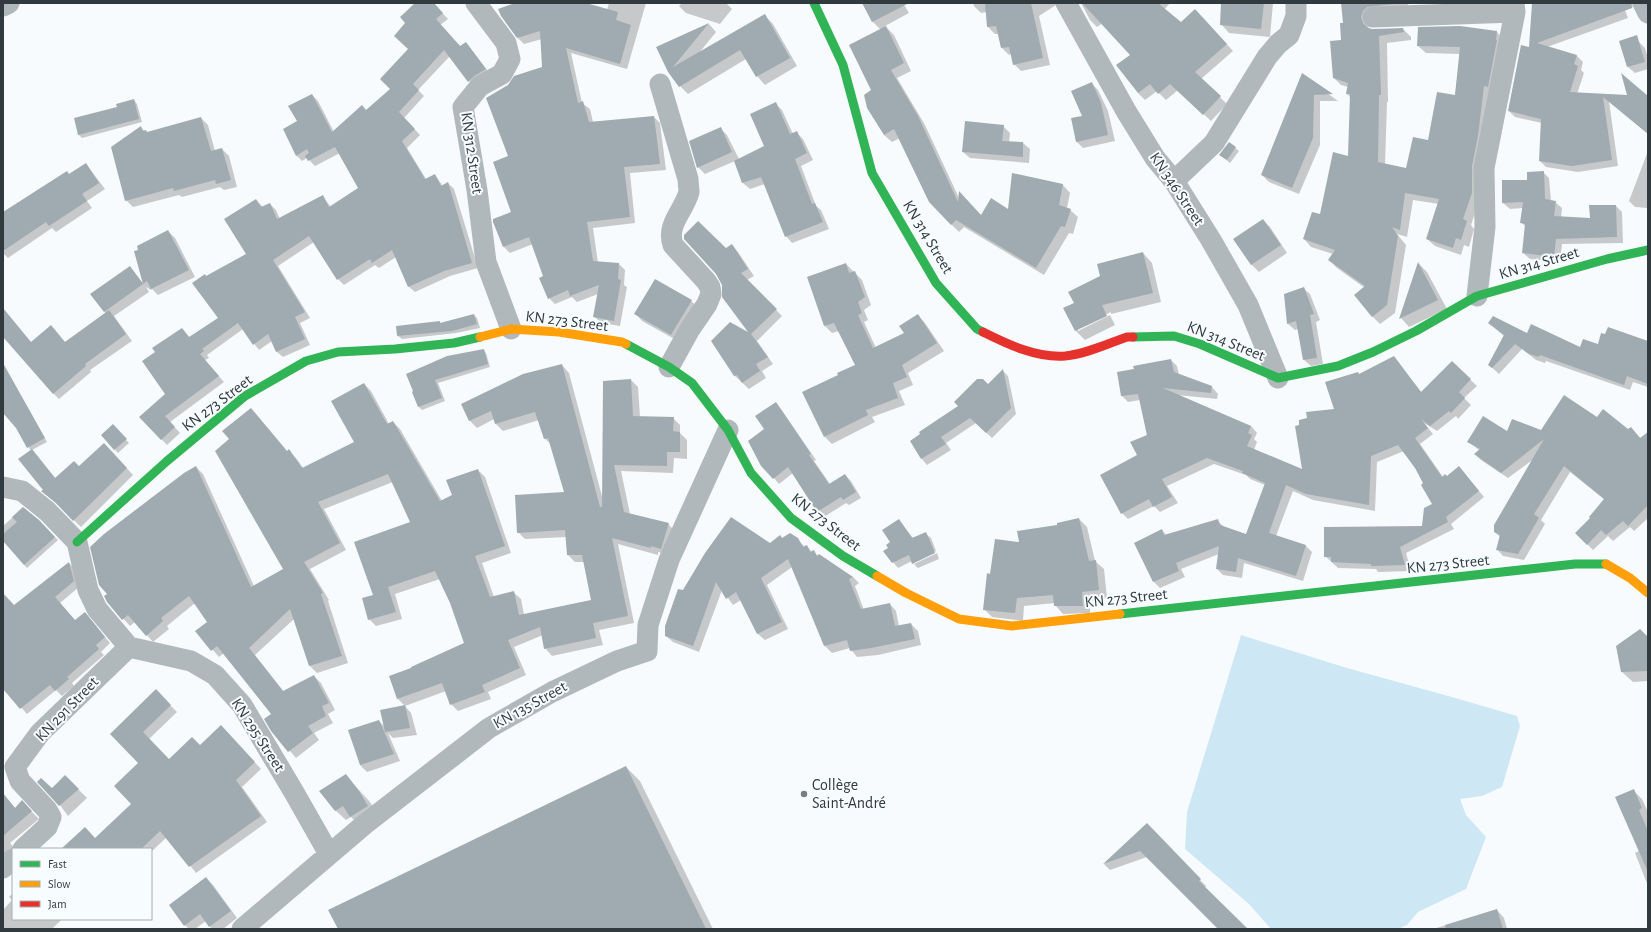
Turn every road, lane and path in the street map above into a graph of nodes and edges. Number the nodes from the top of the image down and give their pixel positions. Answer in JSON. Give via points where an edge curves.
{"nodes":[{"id":1,"x":9,"y":3,"type":"edge"},
{"id":2,"x":476,"y":3,"type":"edge"},
{"id":3,"x":814,"y":3,"type":"edge"},
{"id":4,"x":1066,"y":3,"type":"edge"},
{"id":5,"x":1296,"y":3,"type":"edge"},
{"id":6,"x":1643,"y":3,"type":"edge"},
{"id":7,"x":3,"y":6,"type":"edge"},
{"id":8,"x":1515,"y":8,"type":"edge"},
{"id":9,"x":1648,"y":13,"type":"edge"},
{"id":10,"x":1373,"y":17,"type":"dead end"},
{"id":11,"x":660,"y":84,"type":"dead end"},
{"id":12,"x":1174,"y":181,"type":"junction"},
{"id":13,"x":1648,"y":250,"type":"edge"},
{"id":14,"x":1477,"y":296,"type":"junction"},
{"id":15,"x":510,"y":329,"type":"junction"},
{"id":16,"x":669,"y":367,"type":"junction"},
{"id":17,"x":1278,"y":378,"type":"junction"},
{"id":18,"x":728,"y":430,"type":"junction"},
{"id":19,"x":3,"y":487,"type":"edge"},
{"id":20,"x":77,"y":542,"type":"junction"},
{"id":21,"x":1648,"y":594,"type":"edge"},
{"id":22,"x":129,"y":647,"type":"junction"},
{"id":23,"x":24,"y":848,"type":"edge"},
{"id":24,"x":329,"y":854,"type":"junction"},
{"id":25,"x":12,"y":860,"type":"edge"},
{"id":26,"x":3,"y":868,"type":"edge"},
{"id":27,"x":242,"y":929,"type":"edge"}],
"edges":[{"from":1,"to":7,"type":"street"},
{"from":2,"to":15,"type":"street","name":"KN 312 Street","via":[[506,43],[510,58],[502,74],[480,86],[463,107],[486,262]]},
{"from":3,"to":17,"type":"street","name":"KN 314 Street","via":[[844,65],[872,173],[936,283],[977,329],[1005,344],[1042,355],[1065,356],[1089,351],[1127,337],[1174,336],[1200,344]]},
{"from":4,"to":12,"type":"street","name":"KN 346 Street","via":[[1126,111],[1155,158]]},
{"from":5,"to":12,"type":"street","via":[[1296,16],[1289,35],[1267,57],[1214,142]]},
{"from":6,"to":9,"type":"street"},
{"from":8,"to":10,"type":"street"},
{"from":8,"to":14,"type":"street","via":[[1484,168],[1485,228]]},
{"from":11,"to":16,"type":"street","via":[[688,179],[689,192],[670,231],[671,239],[673,245],[706,281],[711,294]]},
{"from":12,"to":17,"type":"street","name":"KN 346 Street","via":[[1248,306]]},
{"from":13,"to":14,"type":"street","name":"KN 314 Street"},
{"from":14,"to":17,"type":"street","name":"KN 314 Street","via":[[1416,331],[1366,355],[1338,366]]},
{"from":15,"to":16,"type":"street","name":"KN 273 Street","via":[[559,332],[622,342]]},
{"from":15,"to":20,"type":"street","name":"KN 273 Street","via":[[454,343],[338,352],[306,361],[245,396],[167,461]]},
{"from":16,"to":18,"type":"street","name":"KN 273 Street","via":[[692,383]]},
{"from":18,"to":21,"type":"street","name":"KN 273 Street","via":[[751,473],[791,518],[843,556],[906,593],[959,619],[1012,626],[1576,564],[1607,564],[1630,578]]},
{"from":18,"to":24,"type":"street","name":"KN 135 Street","via":[[669,560],[648,625],[647,651],[617,661],[552,692],[489,728]]},
{"from":19,"to":20,"type":"street","via":[[22,491],[47,511]]},
{"from":20,"to":22,"type":"street","via":[[88,590],[97,609]]},
{"from":22,"to":23,"type":"street","name":"KN 291 Street","via":[[40,733],[15,767],[20,781],[51,817],[47,826]]},
{"from":22,"to":24,"type":"street","name":"KN 295 Street","via":[[191,660],[215,674],[242,705]]},
{"from":24,"to":27,"type":"street","name":"KN 135 Street"},
{"from":25,"to":26,"type":"street"}]}
